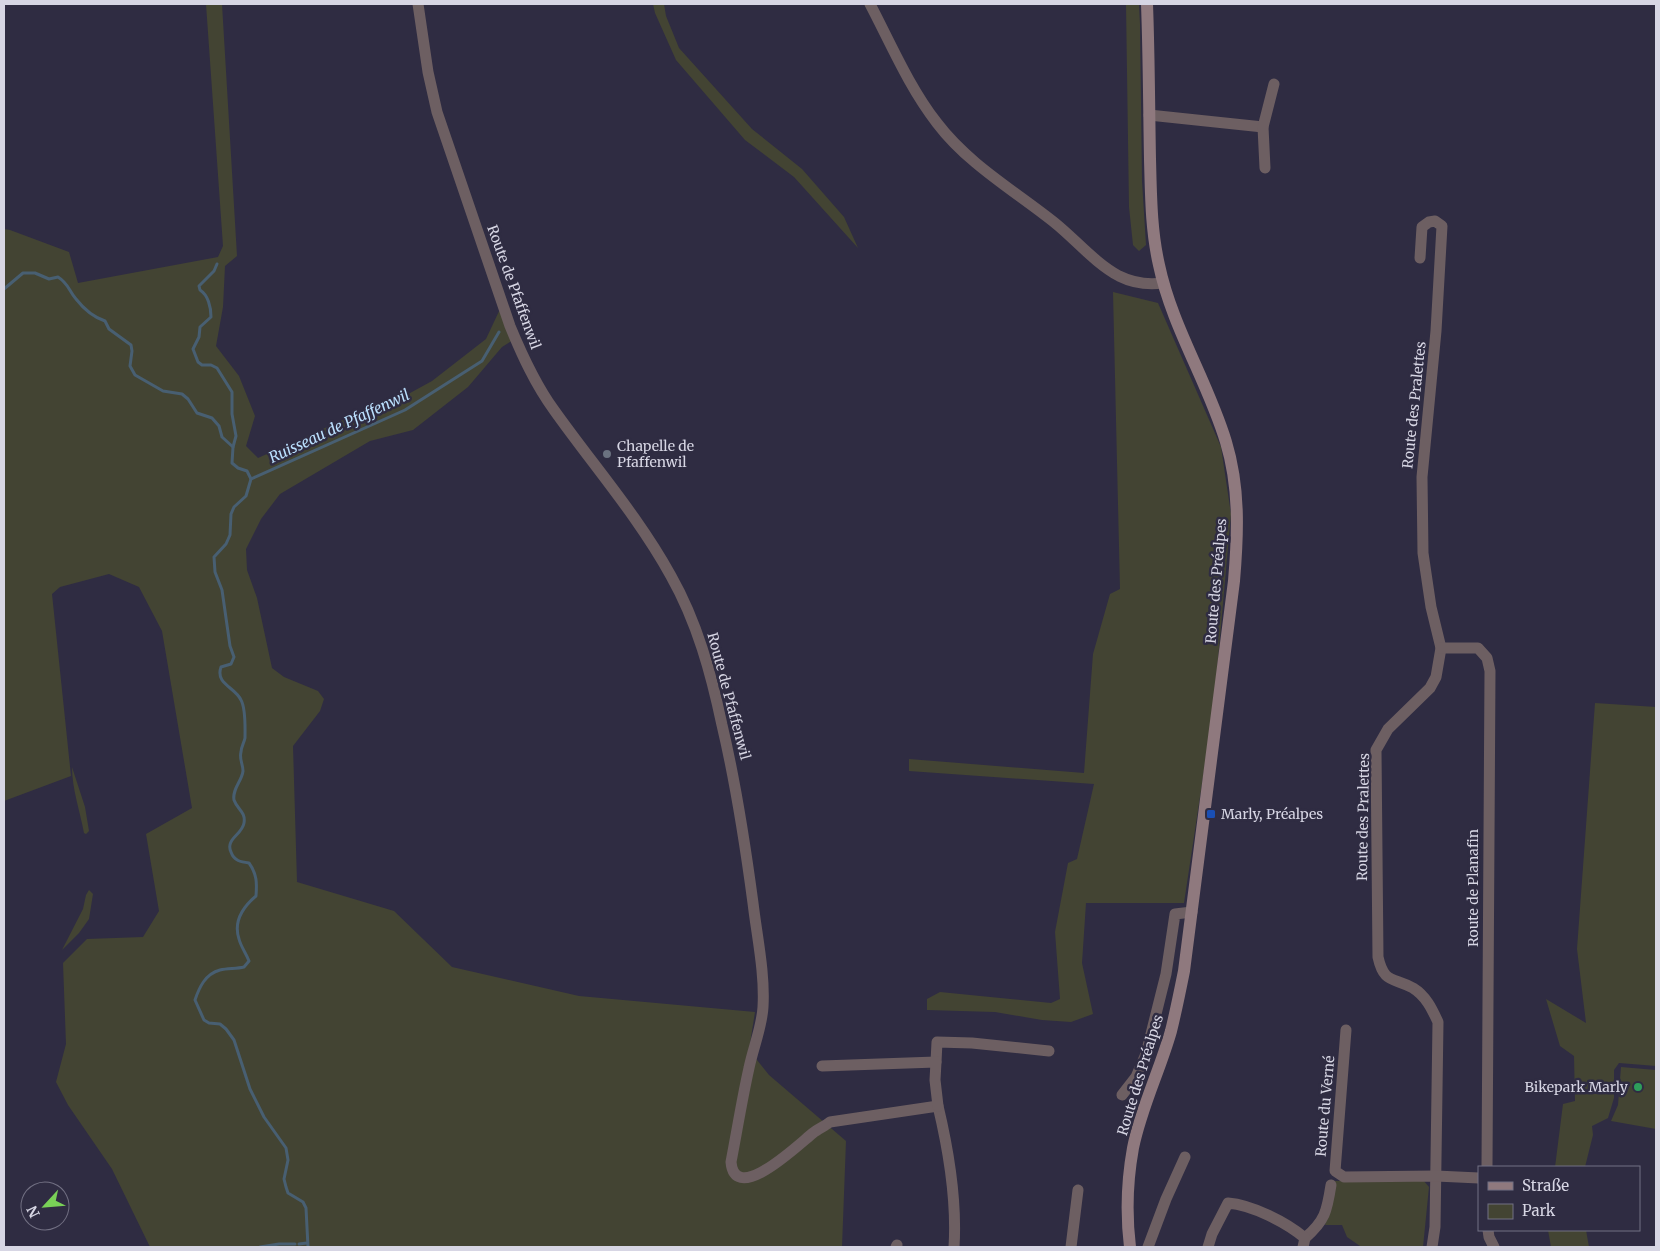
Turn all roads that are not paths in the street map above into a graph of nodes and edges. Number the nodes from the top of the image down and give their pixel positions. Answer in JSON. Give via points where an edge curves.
{"nodes":[{"id":1,"x":418,"y":4,"type":"edge"},
{"id":2,"x":870,"y":4,"type":"edge"},
{"id":3,"x":1147,"y":4,"type":"edge"},
{"id":4,"x":1274,"y":84,"type":"dead end"},
{"id":5,"x":1149,"y":115,"type":"junction"},
{"id":6,"x":1264,"y":127,"type":"junction"},
{"id":7,"x":1265,"y":168,"type":"dead end"},
{"id":8,"x":1420,"y":258,"type":"dead end"},
{"id":9,"x":1163,"y":283,"type":"junction"},
{"id":10,"x":1441,"y":648,"type":"junction"},
{"id":11,"x":1192,"y":912,"type":"junction"},
{"id":12,"x":1346,"y":1030,"type":"dead end"},
{"id":13,"x":1049,"y":1051,"type":"dead end"},
{"id":14,"x":936,"y":1062,"type":"junction"},
{"id":15,"x":822,"y":1066,"type":"dead end"},
{"id":16,"x":1122,"y":1095,"type":"dead end"},
{"id":17,"x":938,"y":1106,"type":"junction"},
{"id":18,"x":1185,"y":1157,"type":"dead end"},
{"id":19,"x":1487,"y":1166,"type":"edge"},
{"id":20,"x":1436,"y":1176,"type":"junction"},
{"id":21,"x":1478,"y":1178,"type":"edge"},
{"id":22,"x":1331,"y":1185,"type":"dead end"},
{"id":23,"x":1078,"y":1190,"type":"dead end"},
{"id":24,"x":1488,"y":1231,"type":"edge"},
{"id":25,"x":1304,"y":1242,"type":"edge"},
{"id":26,"x":954,"y":1247,"type":"edge"},
{"id":27,"x":1070,"y":1247,"type":"edge"},
{"id":28,"x":1130,"y":1247,"type":"edge"},
{"id":29,"x":1148,"y":1247,"type":"edge"},
{"id":30,"x":1208,"y":1247,"type":"edge"},
{"id":31,"x":1432,"y":1247,"type":"edge"},
{"id":32,"x":1494,"y":1247,"type":"edge"}],
"edges":[{"from":1,"to":17,"type":"street","name":"Route de Pfaffenwil","via":[[437,112],[520,352],[553,408],[611,484],[671,576],[702,644],[715,691],[733,772],[764,990],[763,1010],[732,1167],[741,1177],[749,1178],[766,1171],[830,1122]]},
{"from":2,"to":9,"type":"street","via":[[928,110],[954,142],[1111,271],[1132,281]]},
{"from":3,"to":5,"type":"main road","name":"Route des Préalpes"},
{"from":4,"to":6,"type":"street"},
{"from":5,"to":6,"type":"street"},
{"from":5,"to":9,"type":"main road","name":"Route des Préalpes","via":[[1153,228]]},
{"from":6,"to":7,"type":"street"},
{"from":8,"to":10,"type":"street","name":"Route des Pralettes","via":[[1422,227],[1435,221],[1442,226],[1436,331],[1424,439],[1423,552]]},
{"from":9,"to":11,"type":"main road","name":"Route des Préalpes","via":[[1227,444],[1234,474],[1238,520],[1234,581]]},
{"from":10,"to":19,"type":"street","name":"Route de Planafin","via":[[1478,648],[1487,658],[1490,671]]},
{"from":10,"to":20,"type":"street","name":"Route des Pralettes","via":[[1436,677],[1430,688],[1388,729],[1376,750],[1378,957],[1381,970],[1390,980],[1414,989],[1428,1002],[1438,1022]]},
{"from":11,"to":16,"type":"street","name":"Route des Préalpes","via":[[1174,914],[1166,974],[1146,1054],[1136,1078]]},
{"from":11,"to":28,"type":"main road","name":"Route des Préalpes","via":[[1171,1031],[1133,1148],[1128,1186]]},
{"from":12,"to":20,"type":"street","name":"Route du Verné","via":[[1335,1171],[1344,1177]]},
{"from":13,"to":14,"type":"street","via":[[937,1042]]},
{"from":14,"to":15,"type":"street"},
{"from":14,"to":17,"type":"street"},
{"from":17,"to":26,"type":"street","via":[[949,1158]]},
{"from":18,"to":29,"type":"street"},
{"from":20,"to":21,"type":"street"},
{"from":20,"to":31,"type":"street","name":"Route des Pralettes"},
{"from":22,"to":25,"type":"street","via":[[1327,1208],[1318,1226]]},
{"from":23,"to":27,"type":"street"},
{"from":24,"to":32,"type":"street"},
{"from":25,"to":30,"type":"street","via":[[1293,1228],[1241,1204],[1228,1203]]}]}
